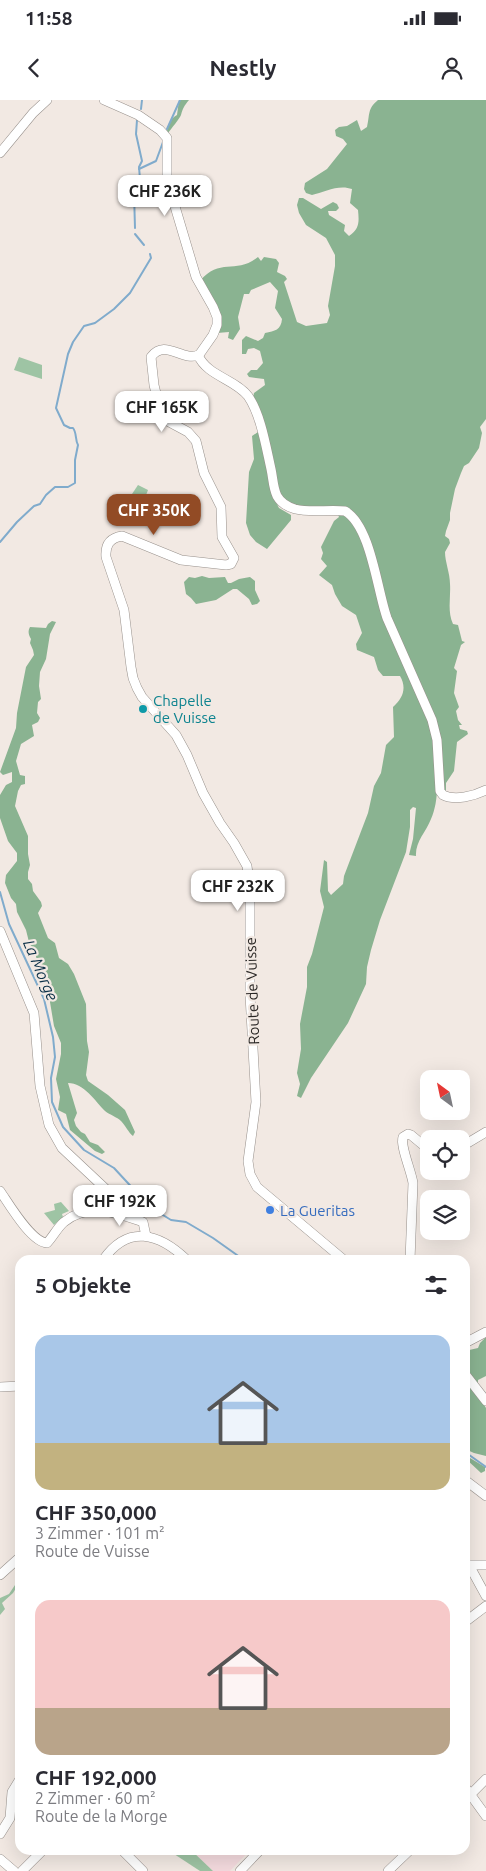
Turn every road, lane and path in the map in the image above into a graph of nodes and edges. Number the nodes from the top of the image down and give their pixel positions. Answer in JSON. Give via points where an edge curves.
{"nodes":[{"id":1,"x":47,"y":100,"type":"edge"},
{"id":2,"x":104,"y":100,"type":"edge"},
{"id":3,"x":0,"y":153,"type":"edge"},
{"id":4,"x":198,"y":355,"type":"junction"},
{"id":5,"x":486,"y":790,"type":"edge"},
{"id":6,"x":0,"y":930,"type":"edge"},
{"id":7,"x":486,"y":1132,"type":"edge"},
{"id":8,"x":420,"y":1142,"type":"edge"},
{"id":9,"x":470,"y":1142,"type":"edge"},
{"id":10,"x":0,"y":1191,"type":"edge"},
{"id":11,"x":111,"y":1212,"type":"junction"},
{"id":12,"x":146,"y":1236,"type":"junction"},
{"id":13,"x":106,"y":1255,"type":"edge"},
{"id":14,"x":181,"y":1255,"type":"edge"},
{"id":15,"x":338,"y":1255,"type":"edge"},
{"id":16,"x":410,"y":1255,"type":"edge"},
{"id":17,"x":486,"y":1332,"type":"edge"},
{"id":18,"x":470,"y":1340,"type":"edge"},
{"id":19,"x":470,"y":1380,"type":"edge"},
{"id":20,"x":15,"y":1386,"type":"edge"},
{"id":21,"x":0,"y":1387,"type":"edge"},
{"id":22,"x":486,"y":1401,"type":"edge"},
{"id":23,"x":470,"y":1484,"type":"edge"},
{"id":24,"x":486,"y":1496,"type":"edge"},
{"id":25,"x":15,"y":1562,"type":"edge"},
{"id":26,"x":470,"y":1565,"type":"edge"},
{"id":27,"x":486,"y":1565,"type":"edge"},
{"id":28,"x":470,"y":1570,"type":"edge"},
{"id":29,"x":0,"y":1575,"type":"edge"},
{"id":30,"x":486,"y":1596,"type":"edge"},
{"id":31,"x":486,"y":1606,"type":"edge"},
{"id":32,"x":470,"y":1618,"type":"edge"},
{"id":33,"x":486,"y":1779,"type":"edge"},
{"id":34,"x":15,"y":1787,"type":"edge"},
{"id":35,"x":470,"y":1792,"type":"edge"},
{"id":36,"x":470,"y":1797,"type":"edge"},
{"id":37,"x":486,"y":1816,"type":"edge"},
{"id":38,"x":0,"y":1834,"type":"edge"},
{"id":39,"x":38,"y":1855,"type":"edge"},
{"id":40,"x":127,"y":1855,"type":"edge"},
{"id":41,"x":255,"y":1855,"type":"edge"},
{"id":42,"x":405,"y":1855,"type":"edge"},
{"id":43,"x":0,"y":1859,"type":"edge"},
{"id":44,"x":14,"y":1871,"type":"edge"},
{"id":45,"x":22,"y":1871,"type":"edge"},
{"id":46,"x":143,"y":1871,"type":"edge"},
{"id":47,"x":240,"y":1871,"type":"edge"},
{"id":48,"x":388,"y":1871,"type":"edge"}],
"edges":[{"from":1,"to":3,"type":"street"},
{"from":2,"to":4,"type":"street","via":[[142,118],[167,138],[167,175],[171,193],[196,277],[217,317],[213,335]]},
{"from":4,"to":5,"type":"street","via":[[210,370],[240,388],[253,404],[280,500],[297,510],[345,511],[358,524],[372,559],[387,618],[432,720],[437,740],[440,791],[454,798]]},
{"from":4,"to":15,"type":"street","name":"Route de Vuisse","via":[[187,357],[166,349],[156,352],[150,361],[162,418],[188,432],[197,444],[204,473],[221,507],[222,538],[234,560],[226,566],[184,561],[122,536],[110,541],[106,557],[124,610],[131,667],[142,697],[176,735],[203,793],[246,866],[250,888],[250,996],[256,1102],[248,1161],[250,1174],[257,1187]]},
{"from":6,"to":11,"type":"street","via":[[34,1013],[40,1086],[49,1125],[62,1148],[111,1194],[114,1202]]},
{"from":7,"to":9,"type":"street"},
{"from":8,"to":16,"type":"street","via":[[408,1134],[402,1142],[413,1183]]},
{"from":10,"to":11,"type":"street","via":[[26,1226],[47,1244],[55,1231],[72,1217],[99,1210]]},
{"from":11,"to":12,"type":"street","via":[[143,1222]]},
{"from":12,"to":13,"type":"street","via":[[123,1240]]},
{"from":12,"to":14,"type":"street","via":[[171,1246]]},
{"from":17,"to":18,"type":"street"},
{"from":19,"to":22,"type":"street"},
{"from":20,"to":21,"type":"street"},
{"from":23,"to":24,"type":"street"},
{"from":25,"to":29,"type":"street"},
{"from":26,"to":27,"type":"street"},
{"from":28,"to":30,"type":"street"},
{"from":31,"to":32,"type":"street"},
{"from":33,"to":35,"type":"street"},
{"from":34,"to":38,"type":"street","via":[[10,1818]]},
{"from":36,"to":37,"type":"street"},
{"from":39,"to":45,"type":"street"},
{"from":40,"to":46,"type":"street"},
{"from":41,"to":47,"type":"street"},
{"from":42,"to":48,"type":"street"},
{"from":43,"to":44,"type":"street"}]}
